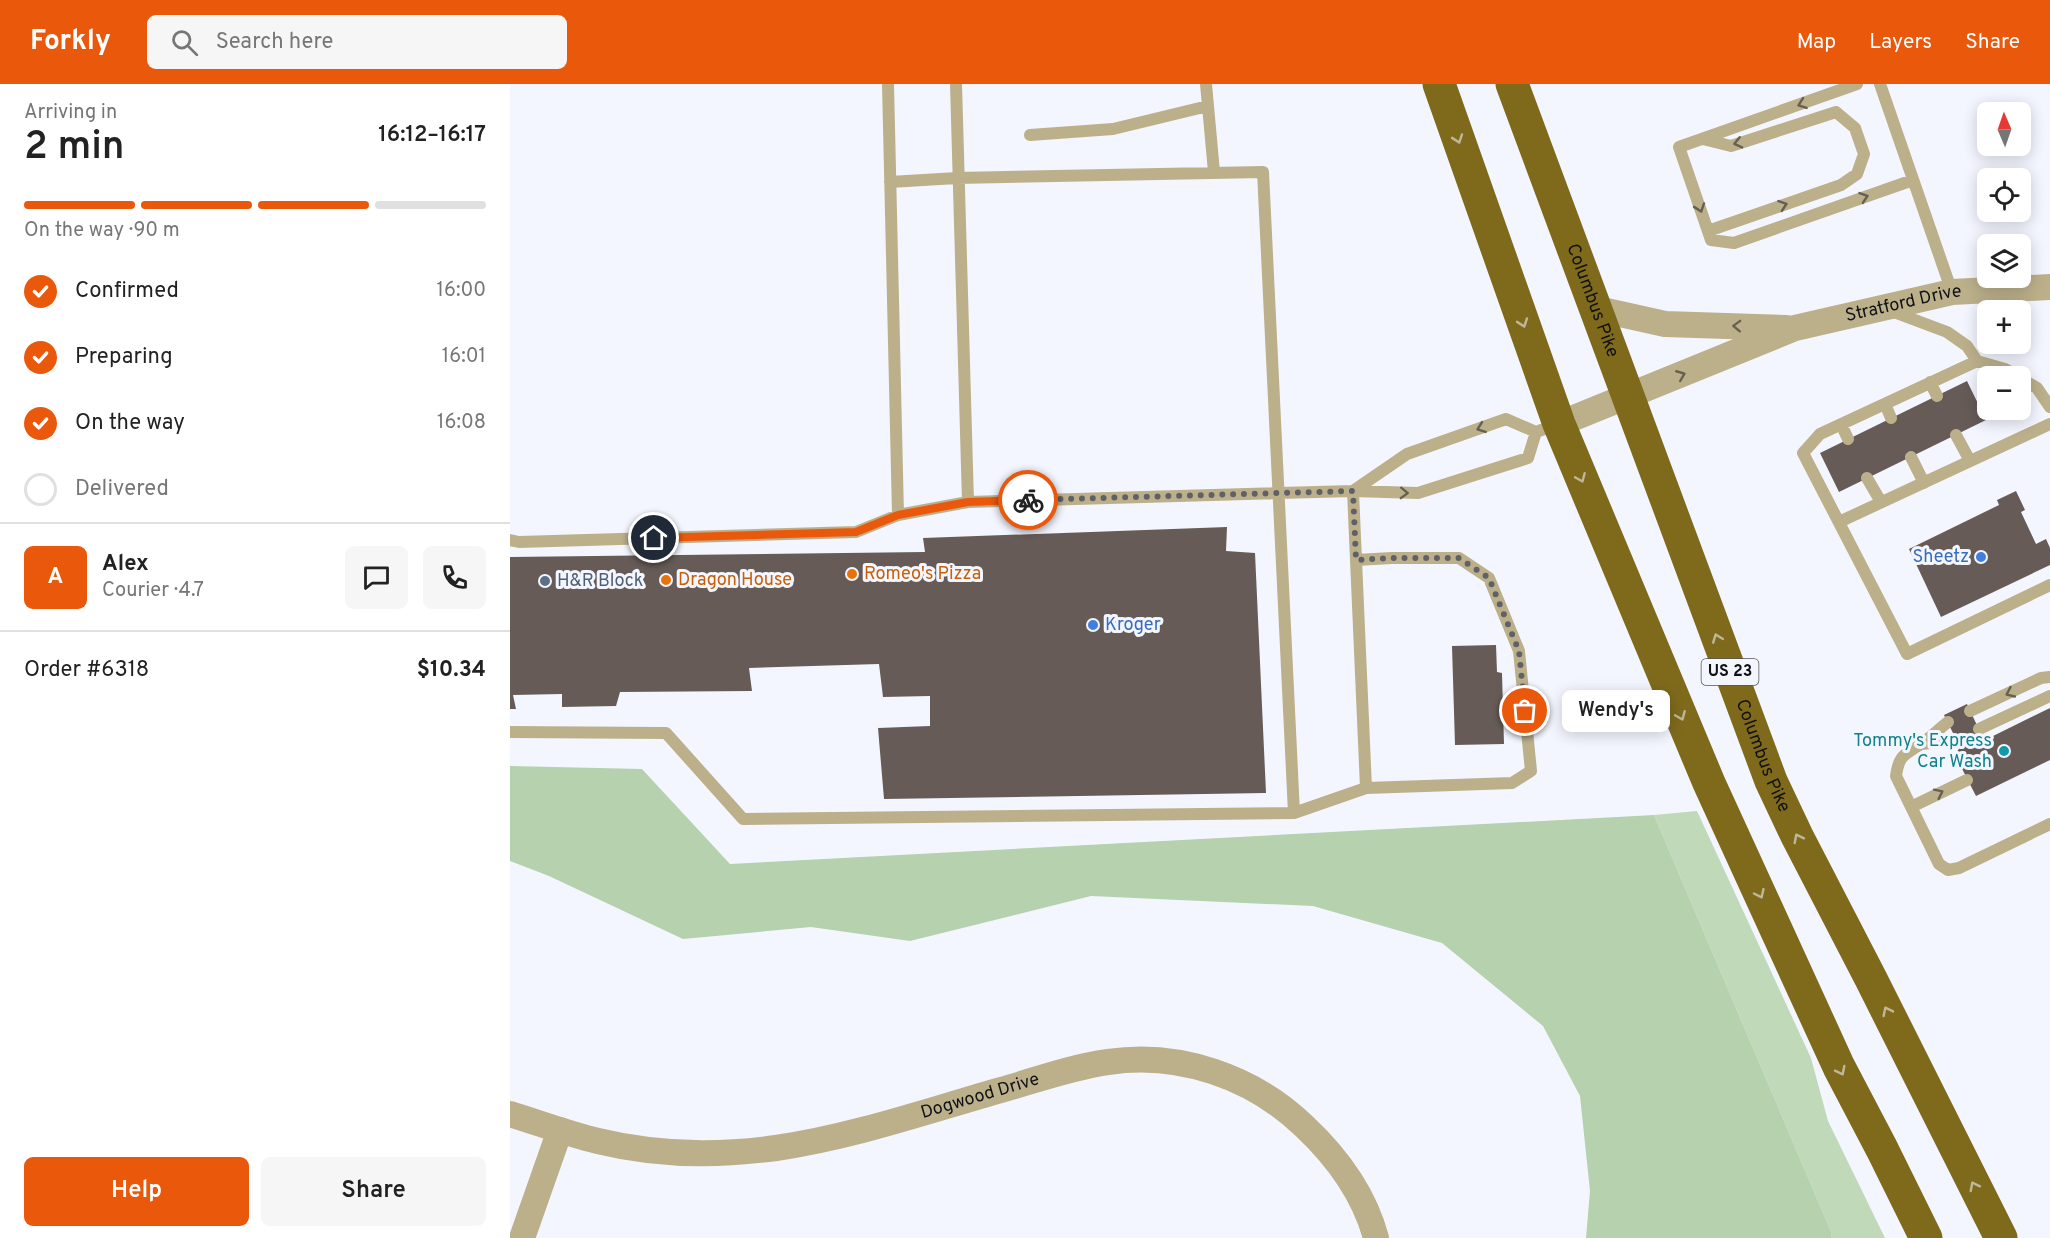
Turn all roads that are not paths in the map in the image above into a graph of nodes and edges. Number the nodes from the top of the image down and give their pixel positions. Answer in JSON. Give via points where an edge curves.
{"nodes":[{"id":1,"x":888,"y":84,"type":"edge"},
{"id":2,"x":956,"y":84,"type":"edge"},
{"id":3,"x":1206,"y":84,"type":"edge"},
{"id":4,"x":1439,"y":84,"type":"edge"},
{"id":5,"x":1512,"y":84,"type":"edge"},
{"id":6,"x":1857,"y":84,"type":"edge"},
{"id":7,"x":1880,"y":84,"type":"edge"},
{"id":8,"x":1208,"y":106,"type":"junction"},
{"id":9,"x":1030,"y":135,"type":"dead end"},
{"id":10,"x":1702,"y":139,"type":"junction"},
{"id":11,"x":1214,"y":172,"type":"junction"},
{"id":12,"x":957,"y":178,"type":"junction"},
{"id":13,"x":1913,"y":180,"type":"junction"},
{"id":14,"x":890,"y":182,"type":"junction"},
{"id":15,"x":1708,"y":231,"type":"junction"},
{"id":16,"x":2050,"y":287,"type":"edge"},
{"id":17,"x":1952,"y":292,"type":"junction"},
{"id":18,"x":1593,"y":308,"type":"junction"},
{"id":19,"x":1881,"y":308,"type":"junction"},
{"id":20,"x":1796,"y":328,"type":"junction"},
{"id":21,"x":1977,"y":361,"type":"junction"},
{"id":22,"x":1994,"y":366,"type":"edge"},
{"id":23,"x":1930,"y":382,"type":"junction"},
{"id":24,"x":2031,"y":384,"type":"edge"},
{"id":25,"x":1936,"y":396,"type":"dead end"},
{"id":26,"x":1627,"y":398,"type":"junction"},
{"id":27,"x":1885,"y":404,"type":"junction"},
{"id":28,"x":2050,"y":407,"type":"edge"},
{"id":29,"x":1891,"y":418,"type":"dead end"},
{"id":30,"x":1841,"y":424,"type":"junction"},
{"id":31,"x":2050,"y":424,"type":"edge"},
{"id":32,"x":1547,"y":428,"type":"junction"},
{"id":33,"x":1956,"y":435,"type":"dead end"},
{"id":34,"x":1848,"y":439,"type":"dead end"},
{"id":35,"x":1911,"y":457,"type":"dead end"},
{"id":36,"x":1970,"y":461,"type":"junction"},
{"id":37,"x":1867,"y":478,"type":"dead end"},
{"id":38,"x":1924,"y":483,"type":"junction"},
{"id":39,"x":1353,"y":491,"type":"junction"},
{"id":40,"x":1278,"y":493,"type":"junction"},
{"id":41,"x":968,"y":502,"type":"junction"},
{"id":42,"x":1881,"y":502,"type":"junction"},
{"id":43,"x":898,"y":515,"type":"junction"},
{"id":44,"x":1839,"y":522,"type":"junction"},
{"id":45,"x":510,"y":540,"type":"edge"},
{"id":46,"x":1356,"y":560,"type":"junction"},
{"id":47,"x":2050,"y":585,"type":"edge"},
{"id":48,"x":2050,"y":677,"type":"edge"},
{"id":49,"x":2050,"y":696,"type":"edge"},
{"id":50,"x":1970,"y":711,"type":"dead end"},
{"id":51,"x":1948,"y":722,"type":"dead end"},
{"id":52,"x":1979,"y":729,"type":"dead end"},
{"id":53,"x":510,"y":732,"type":"edge"},
{"id":54,"x":1956,"y":740,"type":"dead end"},
{"id":55,"x":1921,"y":744,"type":"junction"},
{"id":56,"x":1968,"y":780,"type":"dead end"},
{"id":57,"x":1366,"y":788,"type":"junction"},
{"id":58,"x":1911,"y":807,"type":"junction"},
{"id":59,"x":1294,"y":813,"type":"junction"},
{"id":60,"x":2050,"y":824,"type":"edge"},
{"id":61,"x":510,"y":1114,"type":"edge"},
{"id":62,"x":561,"y":1130,"type":"junction"},
{"id":63,"x":522,"y":1238,"type":"edge"},
{"id":64,"x":1376,"y":1238,"type":"edge"},
{"id":65,"x":1926,"y":1238,"type":"edge"},
{"id":66,"x":2001,"y":1238,"type":"edge"}],
"edges":[{"from":1,"to":14,"type":"lane"},
{"from":2,"to":12,"type":"lane"},
{"from":3,"to":8,"type":"lane"},
{"from":4,"to":32,"type":"highway","one_way":true},
{"from":5,"to":18,"type":"highway","name":"Columbus Pike","number":"US 23"},
{"from":6,"to":10,"type":"lane","one_way":true},
{"from":7,"to":13,"type":"lane"},
{"from":8,"to":9,"type":"lane","via":[[1113,129]]},
{"from":8,"to":11,"type":"lane"},
{"from":10,"to":15,"type":"lane","one_way":true,"via":[[1678,147]]},
{"from":15,"to":10,"type":"lane","one_way":true,"via":[[1841,185],[1857,174],[1864,154],[1855,128],[1836,112],[1731,146]]},
{"from":11,"to":12,"type":"lane"},
{"from":11,"to":40,"type":"lane","via":[[1263,172]]},
{"from":12,"to":14,"type":"lane"},
{"from":12,"to":41,"type":"lane"},
{"from":15,"to":13,"type":"lane","one_way":true,"via":[[1711,240],[1734,243]]},
{"from":13,"to":17,"type":"lane"},
{"from":14,"to":43,"type":"lane"},
{"from":16,"to":17,"type":"street","name":"Stratford Drive"},
{"from":17,"to":19,"type":"street","name":"Stratford Drive"},
{"from":20,"to":18,"type":"street","name":"Stratford Drive","one_way":true,"via":[[1665,324]]},
{"from":18,"to":26,"type":"highway","name":"Columbus Pike","number":"US 23"},
{"from":19,"to":20,"type":"street","name":"Stratford Drive"},
{"from":19,"to":21,"type":"lane","via":[[1947,332],[1967,346]]},
{"from":26,"to":20,"type":"street","name":"Stratford Drive","one_way":true},
{"from":21,"to":22,"type":"lane"},
{"from":21,"to":23,"type":"lane"},
{"from":23,"to":25,"type":"lane"},
{"from":23,"to":27,"type":"lane"},
{"from":24,"to":28,"type":"lane"},
{"from":26,"to":32,"type":"street","name":"Stratford Drive"},
{"from":66,"to":26,"type":"highway","name":"Columbus Pike","number":"US 23","one_way":true,"via":[[1771,781]]},
{"from":27,"to":29,"type":"lane"},
{"from":27,"to":30,"type":"lane"},
{"from":30,"to":34,"type":"lane"},
{"from":30,"to":44,"type":"lane","via":[[1820,434],[1803,453]]},
{"from":31,"to":36,"type":"lane"},
{"from":32,"to":39,"type":"lane","one_way":true,"via":[[1506,419],[1407,454]]},
{"from":39,"to":32,"type":"lane","one_way":true,"via":[[1418,493],[1528,458]]},
{"from":32,"to":65,"type":"highway","one_way":true,"via":[[1839,1067]]},
{"from":33,"to":36,"type":"lane"},
{"from":35,"to":38,"type":"lane"},
{"from":36,"to":38,"type":"lane"},
{"from":37,"to":42,"type":"lane"},
{"from":38,"to":42,"type":"lane"},
{"from":39,"to":40,"type":"lane"},
{"from":39,"to":46,"type":"lane"},
{"from":40,"to":41,"type":"lane"},
{"from":40,"to":59,"type":"lane"},
{"from":41,"to":43,"type":"lane"},
{"from":42,"to":44,"type":"lane"},
{"from":43,"to":45,"type":"lane","via":[[856,532]]},
{"from":44,"to":47,"type":"lane","via":[[1907,654]]},
{"from":46,"to":57,"type":"lane"},
{"from":46,"to":57,"type":"lane","via":[[1459,558],[1489,578],[1519,651],[1531,771],[1512,783]]},
{"from":48,"to":50,"type":"lane","one_way":true},
{"from":49,"to":52,"type":"lane"},
{"from":51,"to":55,"type":"lane"},
{"from":53,"to":59,"type":"lane","via":[[666,733],[743,819]]},
{"from":54,"to":55,"type":"lane"},
{"from":55,"to":58,"type":"lane","via":[[1905,752],[1896,776]]},
{"from":58,"to":56,"type":"lane","one_way":true},
{"from":57,"to":59,"type":"lane"},
{"from":58,"to":60,"type":"lane","via":[[1939,864],[1948,870]]},
{"from":61,"to":62,"type":"street","name":"Dogwood Drive"},
{"from":62,"to":63,"type":"street"},
{"from":62,"to":64,"type":"street","name":"Dogwood Drive","via":[[598,1141],[679,1152],[777,1148],[844,1135],[1108,1062],[1187,1064],[1232,1078],[1289,1111],[1326,1146],[1346,1172]]}]}
